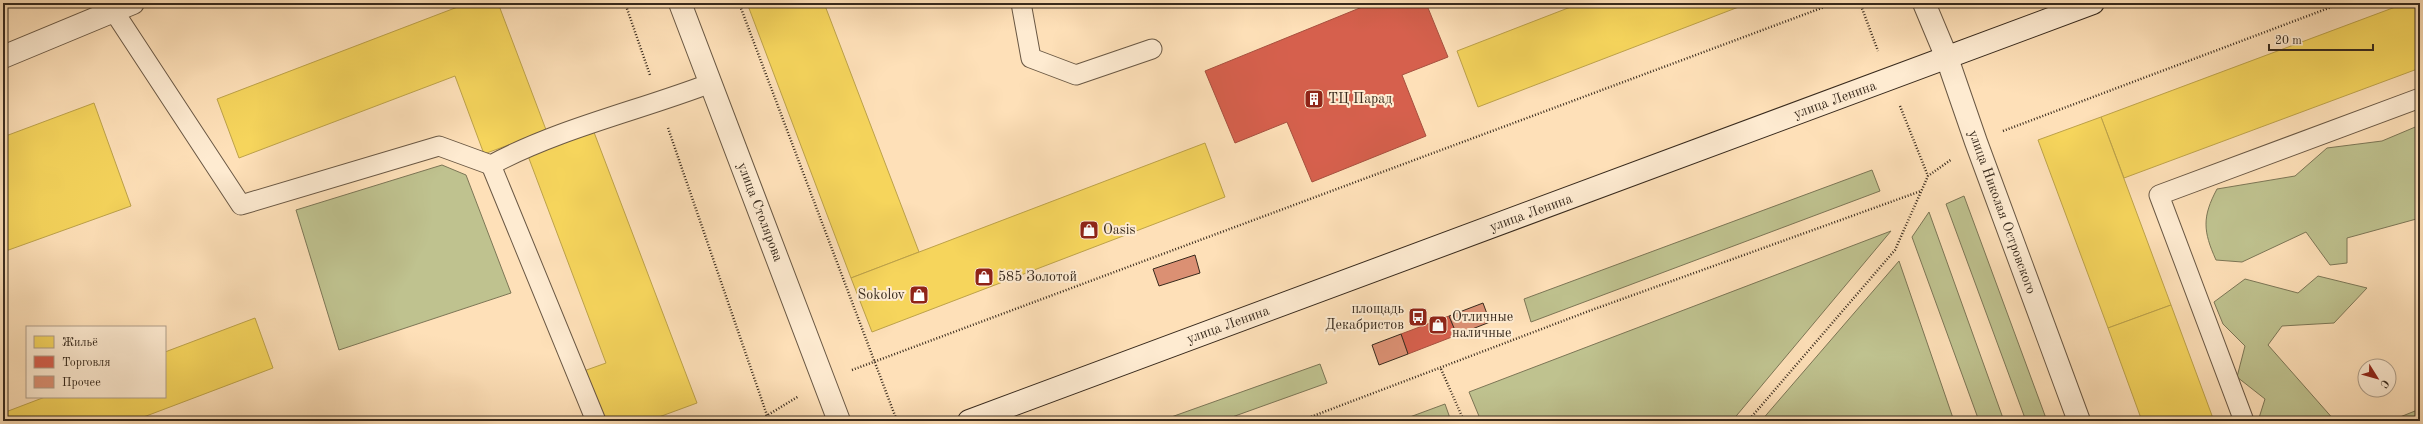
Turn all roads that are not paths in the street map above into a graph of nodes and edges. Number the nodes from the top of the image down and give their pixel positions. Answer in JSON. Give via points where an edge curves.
{"nodes":[{"id":1,"x":680,"y":3,"type":"edge"},
{"id":2,"x":1021,"y":3,"type":"edge"},
{"id":3,"x":1924,"y":3,"type":"edge"},
{"id":4,"x":2093,"y":3,"type":"edge"},
{"id":5,"x":123,"y":6,"type":"edge"},
{"id":6,"x":1152,"y":49,"type":"dead end"},
{"id":7,"x":3,"y":57,"type":"edge"},
{"id":8,"x":1947,"y":58,"type":"junction"},
{"id":9,"x":711,"y":83,"type":"junction"},
{"id":10,"x":2420,"y":98,"type":"edge"},
{"id":11,"x":491,"y":165,"type":"junction"},
{"id":12,"x":596,"y":421,"type":"edge"},
{"id":13,"x":839,"y":421,"type":"edge"},
{"id":14,"x":969,"y":421,"type":"edge"},
{"id":15,"x":2079,"y":421,"type":"edge"},
{"id":16,"x":2244,"y":421,"type":"edge"}],
"edges":[{"from":1,"to":9,"type":"main road","name":"улица Столярова"},
{"from":2,"to":6,"type":"lane","via":[[1031,58],[1076,75]]},
{"from":3,"to":8,"type":"main road","name":"улица Николая Островского"},
{"from":4,"to":8,"type":"main road","name":"улица Ленина"},
{"from":5,"to":7,"type":"main road"},
{"from":5,"to":11,"type":"lane","via":[[241,206],[439,146]]},
{"from":8,"to":14,"type":"main road","name":"улица Ленина"},
{"from":8,"to":15,"type":"main road","name":"улица Николая Островского"},
{"from":9,"to":11,"type":"lane","via":[[659,103],[549,138]]},
{"from":9,"to":13,"type":"main road","name":"улица Столярова"},
{"from":10,"to":16,"type":"lane","via":[[2159,195]]},
{"from":11,"to":12,"type":"lane"}]}
